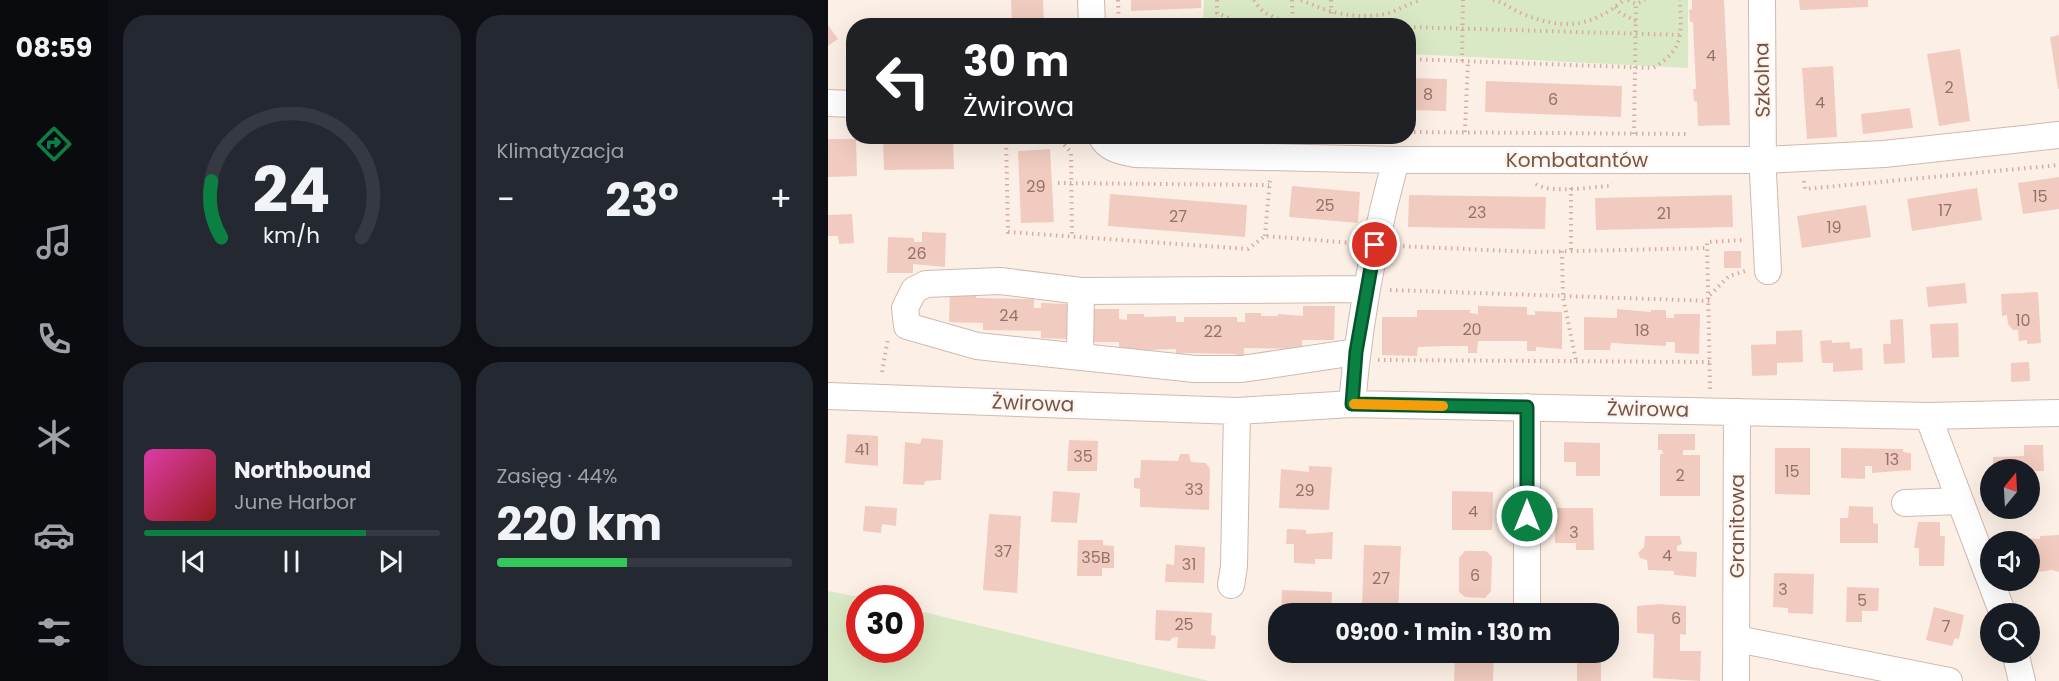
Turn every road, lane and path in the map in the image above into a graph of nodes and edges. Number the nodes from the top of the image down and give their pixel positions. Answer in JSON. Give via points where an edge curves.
{"nodes":[{"id":1,"x":1091,"y":0,"type":"edge"},
{"id":2,"x":1118,"y":0,"type":"edge"},
{"id":3,"x":1217,"y":0,"type":"edge"},
{"id":4,"x":1254,"y":0,"type":"edge"},
{"id":5,"x":1292,"y":0,"type":"edge"},
{"id":6,"x":1301,"y":0,"type":"edge"},
{"id":7,"x":1331,"y":0,"type":"edge"},
{"id":8,"x":1421,"y":0,"type":"edge"},
{"id":9,"x":1463,"y":0,"type":"edge"},
{"id":10,"x":1493,"y":0,"type":"edge"},
{"id":11,"x":1626,"y":0,"type":"edge"},
{"id":12,"x":1645,"y":0,"type":"edge"},
{"id":13,"x":1680,"y":0,"type":"edge"},
{"id":14,"x":1762,"y":0,"type":"edge"},
{"id":15,"x":1636,"y":4,"type":"junction"},
{"id":16,"x":1615,"y":8,"type":"junction"},
{"id":17,"x":1332,"y":11,"type":"junction"},
{"id":18,"x":1092,"y":18,"type":"edge"},
{"id":19,"x":1119,"y":18,"type":"edge"},
{"id":20,"x":1229,"y":18,"type":"edge"},
{"id":21,"x":1273,"y":18,"type":"edge"},
{"id":22,"x":1293,"y":18,"type":"edge"},
{"id":23,"x":1332,"y":18,"type":"edge"},
{"id":24,"x":1636,"y":21,"type":"junction"},
{"id":25,"x":1416,"y":27,"type":"edge"},
{"id":26,"x":1462,"y":29,"type":"junction"},
{"id":27,"x":1636,"y":35,"type":"junction"},
{"id":28,"x":1680,"y":35,"type":"junction"},
{"id":29,"x":1416,"y":59,"type":"edge"},
{"id":30,"x":1462,"y":61,"type":"junction"},
{"id":31,"x":1467,"y":62,"type":"junction"},
{"id":32,"x":1636,"y":69,"type":"junction"},
{"id":33,"x":828,"y":103,"type":"edge"},
{"id":34,"x":846,"y":104,"type":"edge"},
{"id":35,"x":1416,"y":132,"type":"edge"},
{"id":36,"x":1465,"y":132,"type":"junction"},
{"id":37,"x":1634,"y":134,"type":"junction"},
{"id":38,"x":1700,"y":134,"type":"dead end"},
{"id":39,"x":2059,"y":135,"type":"edge"},
{"id":40,"x":1006,"y":144,"type":"edge"},
{"id":41,"x":1064,"y":144,"type":"edge"},
{"id":42,"x":1106,"y":144,"type":"edge"},
{"id":43,"x":1396,"y":160,"type":"junction"},
{"id":44,"x":1763,"y":160,"type":"junction"},
{"id":45,"x":1271,"y":172,"type":"dead end"},
{"id":46,"x":1072,"y":182,"type":"junction"},
{"id":47,"x":1058,"y":183,"type":"dead end"},
{"id":48,"x":1269,"y":185,"type":"junction"},
{"id":49,"x":1571,"y":188,"type":"dead end"},
{"id":50,"x":1265,"y":236,"type":"junction"},
{"id":51,"x":1072,"y":237,"type":"junction"},
{"id":52,"x":1375,"y":245,"type":"junction"},
{"id":53,"x":1708,"y":248,"type":"junction"},
{"id":54,"x":1562,"y":251,"type":"junction"},
{"id":55,"x":1572,"y":251,"type":"junction"},
{"id":56,"x":1766,"y":257,"type":"junction"},
{"id":57,"x":1366,"y":289,"type":"junction"},
{"id":58,"x":1081,"y":291,"type":"junction"},
{"id":59,"x":1563,"y":297,"type":"junction"},
{"id":60,"x":1710,"y":298,"type":"junction"},
{"id":61,"x":907,"y":326,"type":"junction"},
{"id":62,"x":1080,"y":356,"type":"junction"},
{"id":63,"x":1367,"y":356,"type":"junction"},
{"id":64,"x":1576,"y":361,"type":"junction"},
{"id":65,"x":1710,"y":362,"type":"junction"},
{"id":66,"x":882,"y":372,"type":"dead end"},
{"id":67,"x":828,"y":396,"type":"edge"},
{"id":68,"x":1352,"y":404,"type":"junction"},
{"id":69,"x":1527,"y":407,"type":"junction"},
{"id":70,"x":1237,"y":411,"type":"junction"},
{"id":71,"x":1710,"y":411,"type":"junction"},
{"id":72,"x":1737,"y":412,"type":"junction"},
{"id":73,"x":2059,"y":413,"type":"edge"},
{"id":74,"x":1928,"y":416,"type":"junction"},
{"id":75,"x":1960,"y":501,"type":"junction"},
{"id":76,"x":1905,"y":503,"type":"dead end"},
{"id":77,"x":1232,"y":585,"type":"dead end"},
{"id":78,"x":1527,"y":603,"type":"dead end"},
{"id":79,"x":1999,"y":603,"type":"edge"},
{"id":80,"x":1737,"y":639,"type":"junction"},
{"id":81,"x":2018,"y":663,"type":"edge"},
{"id":82,"x":1736,"y":681,"type":"edge"},
{"id":83,"x":1949,"y":681,"type":"edge"},
{"id":84,"x":2022,"y":681,"type":"edge"}],
"edges":[{"from":1,"to":18,"type":"street"},
{"from":2,"to":19,"type":"path"},
{"from":3,"to":20,"type":"path","via":[[1217,13]]},
{"from":4,"to":21,"type":"path","via":[[1260,10]]},
{"from":5,"to":22,"type":"path"},
{"from":6,"to":17,"type":"path"},
{"from":7,"to":17,"type":"path"},
{"from":8,"to":17,"type":"path","via":[[1387,13],[1357,17]]},
{"from":9,"to":26,"type":"path"},
{"from":10,"to":16,"type":"path","via":[[1543,21],[1576,26]]},
{"from":11,"to":15,"type":"path"},
{"from":11,"to":16,"type":"path"},
{"from":12,"to":15,"type":"path"},
{"from":13,"to":28,"type":"path"},
{"from":14,"to":44,"type":"street","name":"Szkolna"},
{"from":15,"to":24,"type":"path"},
{"from":16,"to":24,"type":"path"},
{"from":17,"to":23,"type":"path"},
{"from":24,"to":27,"type":"path"},
{"from":25,"to":26,"type":"path"},
{"from":26,"to":27,"type":"path"},
{"from":26,"to":30,"type":"path"},
{"from":27,"to":28,"type":"path"},
{"from":27,"to":32,"type":"path"},
{"from":28,"to":32,"type":"path","via":[[1668,59],[1653,68]]},
{"from":29,"to":30,"type":"path"},
{"from":30,"to":31,"type":"path"},
{"from":31,"to":32,"type":"path"},
{"from":31,"to":36,"type":"path"},
{"from":32,"to":37,"type":"path"},
{"from":33,"to":34,"type":"street"},
{"from":35,"to":36,"type":"path"},
{"from":36,"to":37,"type":"path"},
{"from":37,"to":38,"type":"path"},
{"from":39,"to":44,"type":"street","name":"Kombatantów","via":[[1884,154]]},
{"from":40,"to":51,"type":"path","via":[[1008,232]]},
{"from":41,"to":46,"type":"path","via":[[1071,152]]},
{"from":42,"to":43,"type":"street","name":"Kombatantów","via":[[1135,154]]},
{"from":43,"to":44,"type":"street","name":"Kombatantów"},
{"from":43,"to":52,"type":"street"},
{"from":44,"to":56,"type":"street","name":"Szkolna"},
{"from":45,"to":48,"type":"path"},
{"from":46,"to":47,"type":"path"},
{"from":46,"to":48,"type":"path"},
{"from":46,"to":51,"type":"path"},
{"from":48,"to":50,"type":"path"},
{"from":49,"to":55,"type":"path"},
{"from":50,"to":51,"type":"path","via":[[1248,249]]},
{"from":50,"to":52,"type":"path"},
{"from":52,"to":54,"type":"path"},
{"from":52,"to":57,"type":"street"},
{"from":53,"to":55,"type":"path"},
{"from":53,"to":56,"type":"path","via":[[1707,242]]},
{"from":53,"to":60,"type":"path"},
{"from":54,"to":55,"type":"path"},
{"from":54,"to":59,"type":"path"},
{"from":56,"to":60,"type":"path","via":[[1729,276]]},
{"from":57,"to":58,"type":"street"},
{"from":57,"to":59,"type":"path"},
{"from":57,"to":63,"type":"street"},
{"from":58,"to":61,"type":"street","via":[[1000,281],[926,284],[914,290],[905,308]]},
{"from":58,"to":62,"type":"street"},
{"from":59,"to":60,"type":"path"},
{"from":59,"to":64,"type":"path"},
{"from":60,"to":65,"type":"path"},
{"from":61,"to":62,"type":"street","via":[[977,346]]},
{"from":61,"to":66,"type":"path","via":[[889,332]]},
{"from":62,"to":63,"type":"street","via":[[1196,369],[1242,369]]},
{"from":63,"to":64,"type":"path"},
{"from":63,"to":68,"type":"street"},
{"from":64,"to":65,"type":"path"},
{"from":65,"to":71,"type":"path"},
{"from":67,"to":70,"type":"street","name":"Żwirowa"},
{"from":68,"to":69,"type":"street","name":"Żwirowa"},
{"from":68,"to":70,"type":"street","name":"Żwirowa"},
{"from":69,"to":71,"type":"street","name":"Żwirowa"},
{"from":69,"to":78,"type":"street"},
{"from":70,"to":77,"type":"street"},
{"from":71,"to":72,"type":"street","name":"Żwirowa"},
{"from":72,"to":74,"type":"street","name":"Żwirowa"},
{"from":72,"to":80,"type":"street","name":"Granitowa"},
{"from":73,"to":74,"type":"street","name":"Żwirowa"},
{"from":74,"to":75,"type":"street"},
{"from":75,"to":76,"type":"street"},
{"from":75,"to":79,"type":"street"},
{"from":80,"to":82,"type":"street","name":"Granitowa"},
{"from":80,"to":83,"type":"street"},
{"from":81,"to":84,"type":"street"}]}
